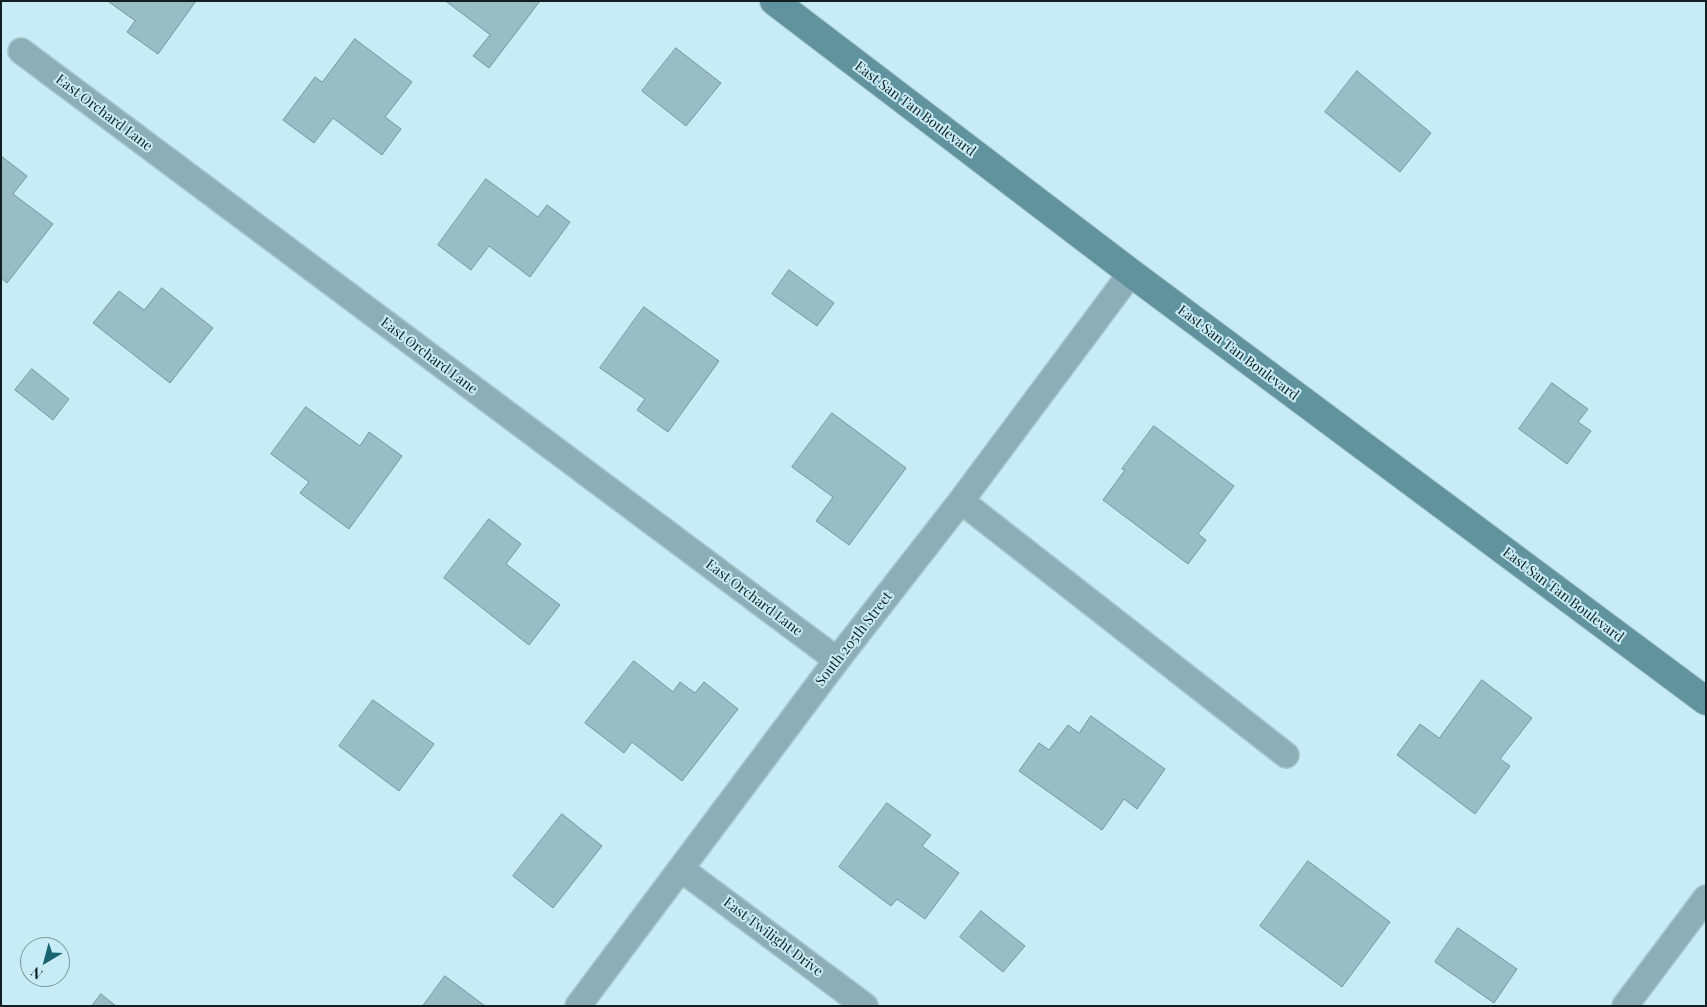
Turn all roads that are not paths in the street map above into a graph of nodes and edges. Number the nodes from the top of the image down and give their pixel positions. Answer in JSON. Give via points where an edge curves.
{"nodes":[{"id":1,"x":774,"y":1,"type":"edge"},
{"id":2,"x":21,"y":51,"type":"dead end"},
{"id":3,"x":1131,"y":273,"type":"junction"},
{"id":4,"x":961,"y":501,"type":"junction"},
{"id":5,"x":837,"y":660,"type":"junction"},
{"id":6,"x":1706,"y":701,"type":"edge"},
{"id":7,"x":1286,"y":755,"type":"dead end"},
{"id":8,"x":681,"y":869,"type":"junction"},
{"id":9,"x":1706,"y":898,"type":"edge"},
{"id":10,"x":578,"y":1006,"type":"edge"},
{"id":11,"x":865,"y":1006,"type":"edge"},
{"id":12,"x":1625,"y":1006,"type":"edge"}],
"edges":[{"from":1,"to":3,"type":"street","name":"East San Tan Boulevard"},
{"from":2,"to":5,"type":"street","name":"East Orchard Lane"},
{"from":3,"to":4,"type":"street","name":"South 205th Street"},
{"from":3,"to":6,"type":"street","name":"East San Tan Boulevard"},
{"from":4,"to":5,"type":"street","name":"South 205th Street"},
{"from":4,"to":7,"type":"street"},
{"from":5,"to":8,"type":"street","name":"South 205th Street"},
{"from":8,"to":10,"type":"street","name":"South 205th Street"},
{"from":8,"to":11,"type":"street","name":"East Twilight Drive"},
{"from":9,"to":12,"type":"street"}]}
